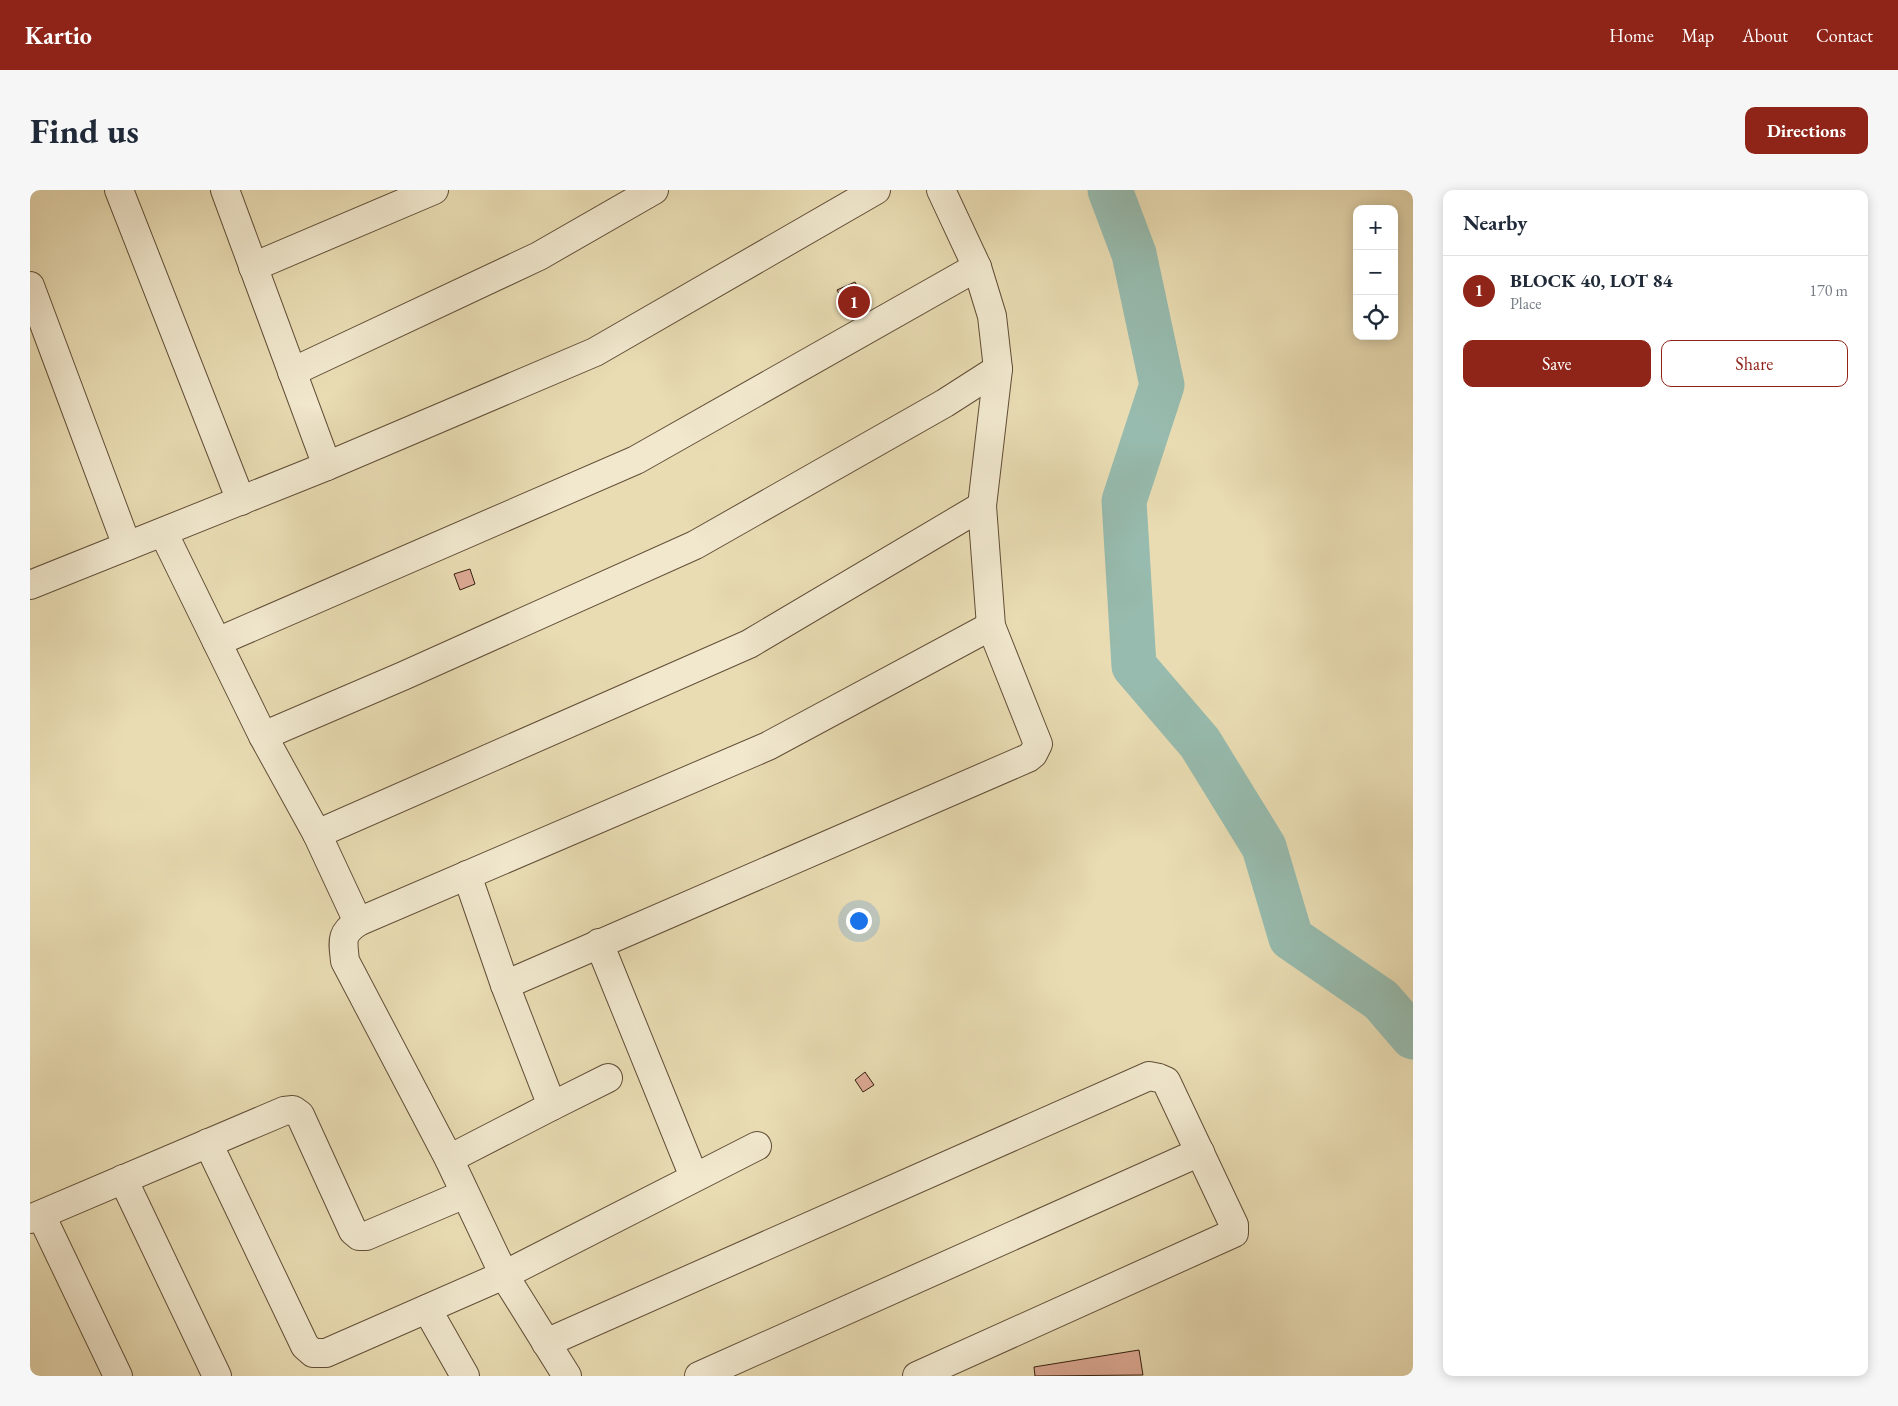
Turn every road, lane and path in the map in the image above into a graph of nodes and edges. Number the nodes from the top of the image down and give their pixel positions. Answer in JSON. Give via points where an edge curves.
{"nodes":[{"id":1,"x":120,"y":190,"type":"edge"},
{"id":2,"x":225,"y":190,"type":"edge"},
{"id":3,"x":434,"y":190,"type":"edge"},
{"id":4,"x":654,"y":190,"type":"edge"},
{"id":5,"x":876,"y":190,"type":"edge"},
{"id":6,"x":941,"y":190,"type":"edge"},
{"id":7,"x":253,"y":267,"type":"junction"},
{"id":8,"x":977,"y":267,"type":"junction"},
{"id":9,"x":30,"y":286,"type":"edge"},
{"id":10,"x":998,"y":369,"type":"junction"},
{"id":11,"x":292,"y":372,"type":"junction"},
{"id":12,"x":327,"y":466,"type":"junction"},
{"id":13,"x":241,"y":501,"type":"junction"},
{"id":14,"x":982,"y":506,"type":"junction"},
{"id":15,"x":163,"y":532,"type":"junction"},
{"id":16,"x":127,"y":546,"type":"junction"},
{"id":17,"x":32,"y":577,"type":"edge"},
{"id":18,"x":992,"y":626,"type":"junction"},
{"id":19,"x":217,"y":642,"type":"junction"},
{"id":20,"x":263,"y":736,"type":"junction"},
{"id":21,"x":317,"y":834,"type":"junction"},
{"id":22,"x":467,"y":875,"type":"junction"},
{"id":23,"x":358,"y":922,"type":"junction"},
{"id":24,"x":599,"y":943,"type":"junction"},
{"id":25,"x":505,"y":985,"type":"junction"},
{"id":26,"x":608,"y":1078,"type":"dead end"},
{"id":27,"x":552,"y":1106,"type":"junction"},
{"id":28,"x":208,"y":1143,"type":"junction"},
{"id":29,"x":756,"y":1146,"type":"dead end"},
{"id":30,"x":1200,"y":1152,"type":"junction"},
{"id":31,"x":449,"y":1160,"type":"junction"},
{"id":32,"x":694,"y":1177,"type":"junction"},
{"id":33,"x":123,"y":1179,"type":"junction"},
{"id":34,"x":465,"y":1194,"type":"junction"},
{"id":35,"x":35,"y":1217,"type":"edge"},
{"id":36,"x":504,"y":1276,"type":"junction"},
{"id":37,"x":427,"y":1309,"type":"junction"},
{"id":38,"x":546,"y":1343,"type":"junction"},
{"id":39,"x":118,"y":1376,"type":"edge"},
{"id":40,"x":217,"y":1376,"type":"edge"},
{"id":41,"x":465,"y":1376,"type":"edge"},
{"id":42,"x":567,"y":1376,"type":"edge"},
{"id":43,"x":699,"y":1376,"type":"edge"},
{"id":44,"x":917,"y":1376,"type":"edge"}],
"edges":[{"from":1,"to":13,"type":"street"},
{"from":2,"to":7,"type":"street"},
{"from":3,"to":7,"type":"street"},
{"from":4,"to":11,"type":"street","via":[[539,256]]},
{"from":5,"to":12,"type":"street","via":[[595,352]]},
{"from":6,"to":8,"type":"street"},
{"from":7,"to":11,"type":"street"},
{"from":8,"to":10,"type":"street","via":[[992,316]]},
{"from":8,"to":19,"type":"street","via":[[636,460]]},
{"from":9,"to":16,"type":"street"},
{"from":10,"to":14,"type":"street"},
{"from":10,"to":20,"type":"street","via":[[695,545]]},
{"from":11,"to":12,"type":"street"},
{"from":12,"to":13,"type":"street"},
{"from":13,"to":15,"type":"street"},
{"from":14,"to":18,"type":"street"},
{"from":14,"to":21,"type":"street","via":[[749,644]]},
{"from":15,"to":16,"type":"street"},
{"from":15,"to":19,"type":"street"},
{"from":16,"to":17,"type":"street"},
{"from":18,"to":22,"type":"street","via":[[768,746]]},
{"from":18,"to":24,"type":"street","via":[[1038,744],[1033,754]]},
{"from":19,"to":20,"type":"street"},
{"from":20,"to":21,"type":"street"},
{"from":21,"to":23,"type":"street"},
{"from":22,"to":23,"type":"street"},
{"from":22,"to":25,"type":"street"},
{"from":23,"to":31,"type":"street","via":[[347,930],[343,942],[345,961]]},
{"from":24,"to":25,"type":"street"},
{"from":24,"to":32,"type":"street"},
{"from":25,"to":27,"type":"street"},
{"from":26,"to":27,"type":"street"},
{"from":27,"to":31,"type":"street"},
{"from":28,"to":33,"type":"street"},
{"from":28,"to":34,"type":"street","via":[[293,1110],[300,1115],[353,1231],[359,1236],[366,1236]]},
{"from":28,"to":37,"type":"street","via":[[306,1346],[314,1353],[326,1353]]},
{"from":29,"to":32,"type":"street"},
{"from":30,"to":38,"type":"street","via":[[1166,1081],[1149,1076]]},
{"from":30,"to":43,"type":"street"},
{"from":30,"to":44,"type":"street","via":[[1234,1225],[1234,1233]]},
{"from":31,"to":34,"type":"street"},
{"from":32,"to":36,"type":"street"},
{"from":33,"to":35,"type":"street"},
{"from":33,"to":40,"type":"street"},
{"from":34,"to":36,"type":"street"},
{"from":35,"to":39,"type":"street"},
{"from":36,"to":37,"type":"street"},
{"from":36,"to":38,"type":"street"},
{"from":37,"to":41,"type":"street"},
{"from":38,"to":42,"type":"street"}]}
